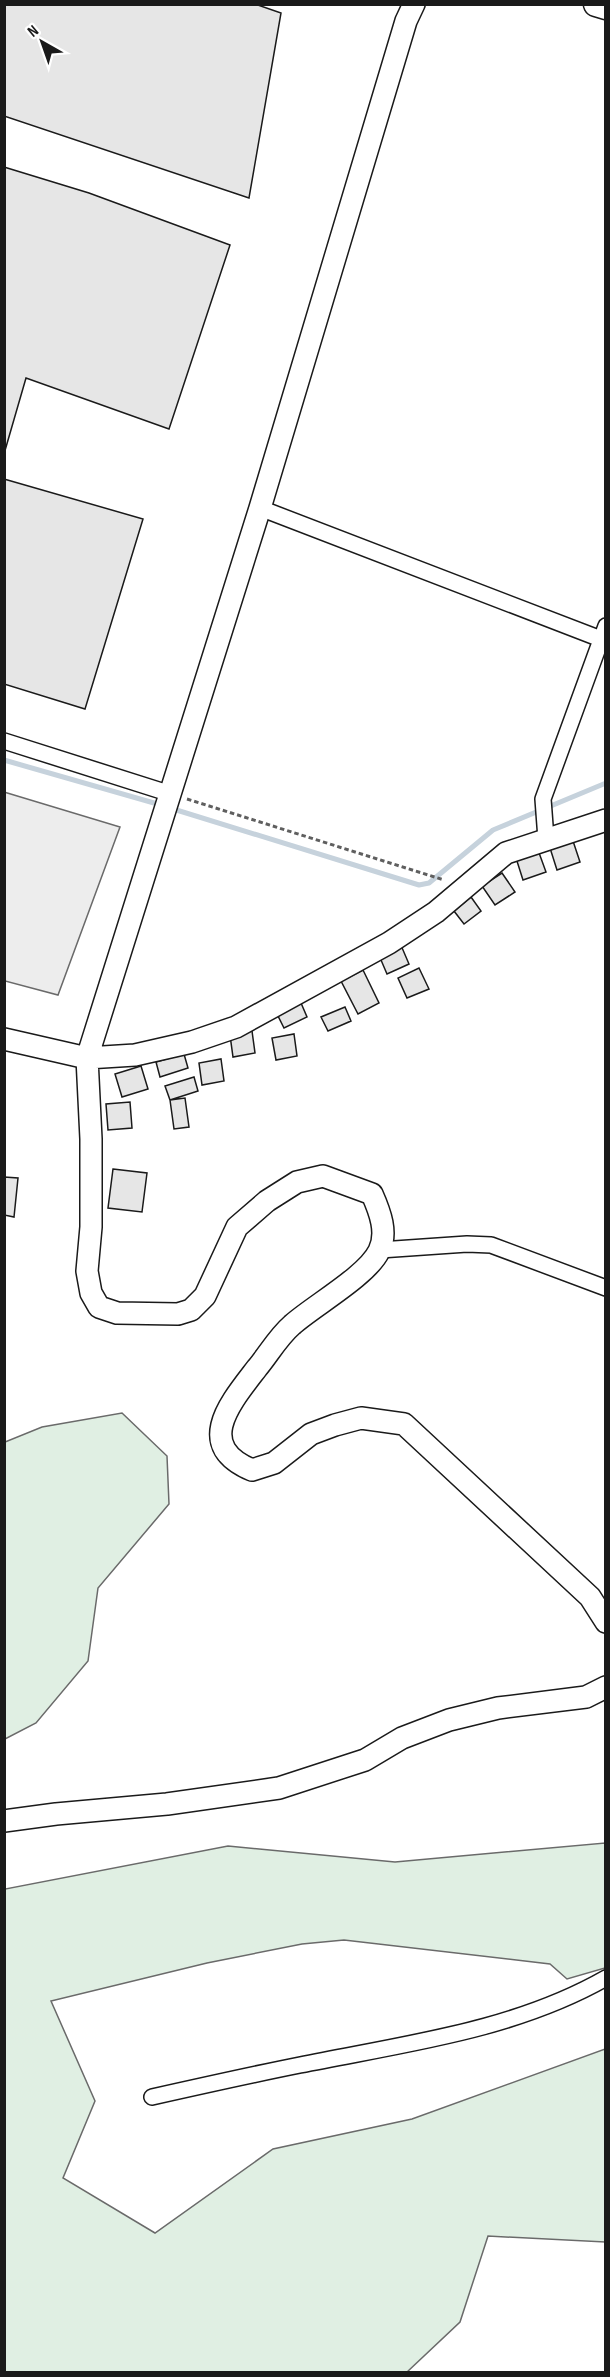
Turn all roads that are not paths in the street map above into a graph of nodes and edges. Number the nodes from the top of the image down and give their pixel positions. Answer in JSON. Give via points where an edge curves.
{"nodes":[{"id":1,"x":414,"y":4,"type":"edge"},
{"id":2,"x":596,"y":4,"type":"edge"},
{"id":3,"x":606,"y":8,"type":"edge"},
{"id":4,"x":260,"y":508,"type":"junction"},
{"id":5,"x":604,"y":635,"type":"edge"},
{"id":6,"x":4,"y":741,"type":"edge"},
{"id":7,"x":171,"y":795,"type":"junction"},
{"id":8,"x":606,"y":820,"type":"edge"},
{"id":9,"x":545,"y":833,"type":"junction"},
{"id":10,"x":4,"y":1038,"type":"edge"},
{"id":11,"x":87,"y":1058,"type":"junction"},
{"id":12,"x":380,"y":1250,"type":"junction"},
{"id":13,"x":606,"y":1288,"type":"edge"},
{"id":14,"x":606,"y":1622,"type":"edge"},
{"id":15,"x":606,"y":1687,"type":"edge"},
{"id":16,"x":4,"y":1821,"type":"edge"},
{"id":17,"x":606,"y":1978,"type":"edge"},
{"id":18,"x":152,"y":2097,"type":"dead end"}],
"edges":[{"from":1,"to":4,"type":"street"},
{"from":2,"to":3,"type":"main road"},
{"from":4,"to":5,"type":"street"},
{"from":4,"to":7,"type":"street"},
{"from":5,"to":9,"type":"street","via":[[544,804]]},
{"from":6,"to":7,"type":"street"},
{"from":7,"to":11,"type":"street"},
{"from":8,"to":9,"type":"street"},
{"from":9,"to":11,"type":"street","via":[[506,854],[436,912],[397,937],[236,1027],[192,1042],[135,1054]]},
{"from":10,"to":11,"type":"street"},
{"from":11,"to":12,"type":"street","via":[[91,1150],[87,1271],[91,1293],[99,1307],[117,1313],[178,1314],[191,1310],[205,1296],[237,1227],[297,1182],[323,1176],[372,1194],[383,1223]]},
{"from":12,"to":13,"type":"street","via":[[491,1245]]},
{"from":12,"to":14,"type":"street","via":[[357,1274],[290,1326],[225,1412],[219,1431],[222,1444],[234,1463],[252,1470],[274,1463],[311,1434],[335,1425],[361,1418],[404,1424],[590,1598]]},
{"from":15,"to":16,"type":"street","via":[[586,1697],[498,1708],[449,1720],[402,1737],[365,1760],[279,1788]]},
{"from":17,"to":18,"type":"street","via":[[570,1998],[524,2015],[355,2056]]}]}
